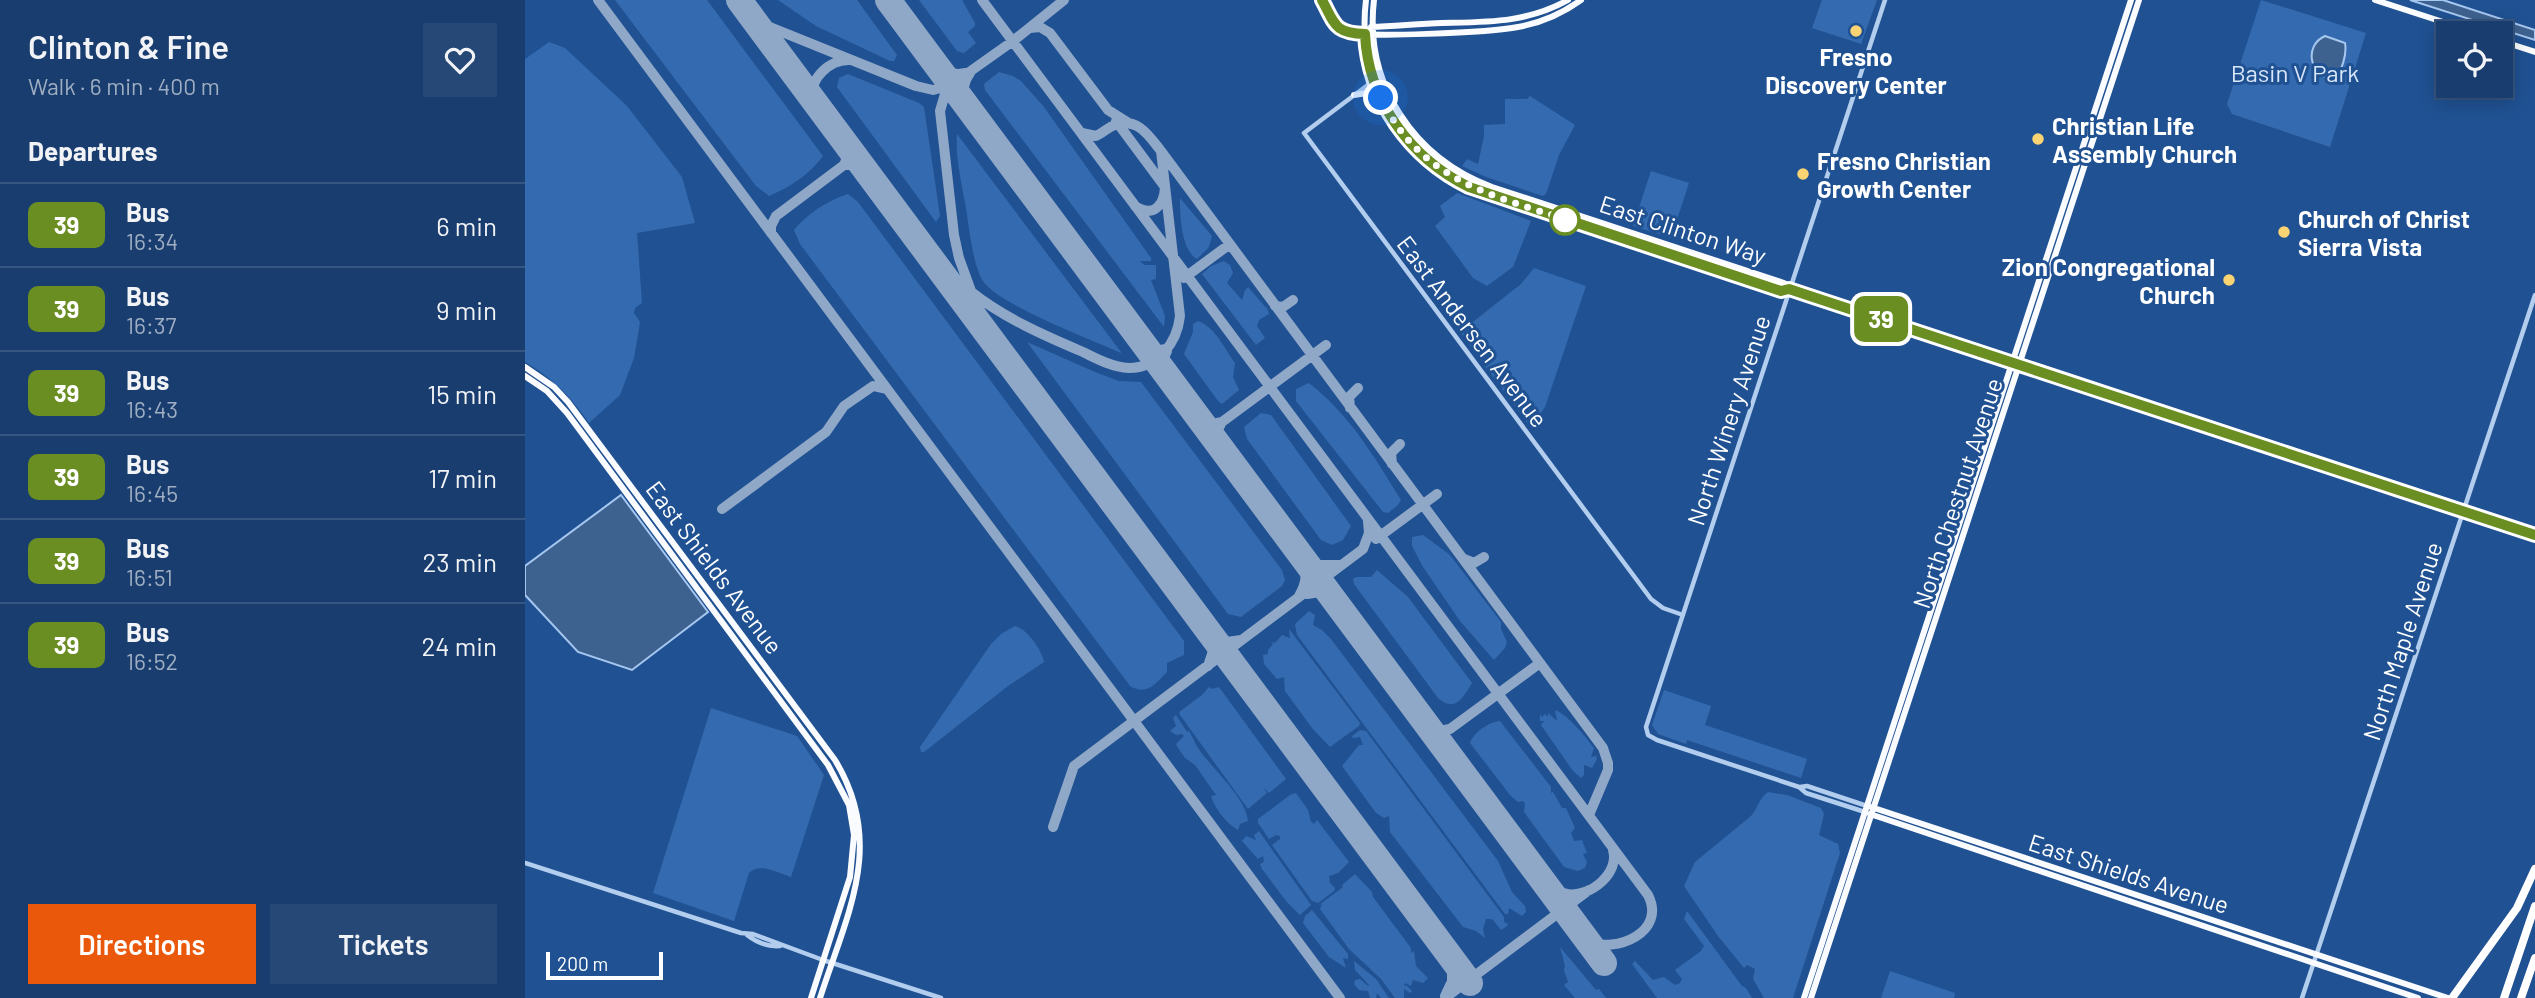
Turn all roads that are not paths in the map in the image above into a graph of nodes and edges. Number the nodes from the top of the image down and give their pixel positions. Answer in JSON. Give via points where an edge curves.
{"nodes":[{"id":1,"x":1322,"y":0,"type":"edge"},
{"id":2,"x":1328,"y":0,"type":"edge"},
{"id":3,"x":1366,"y":0,"type":"edge"},
{"id":4,"x":1374,"y":0,"type":"edge"},
{"id":5,"x":1568,"y":0,"type":"edge"},
{"id":6,"x":1581,"y":0,"type":"edge"},
{"id":7,"x":1885,"y":0,"type":"edge"},
{"id":8,"x":2135,"y":0,"type":"edge"},
{"id":9,"x":2375,"y":0,"type":"edge"},
{"id":10,"x":1328,"y":12,"type":"junction"},
{"id":11,"x":2440,"y":21,"type":"edge"},
{"id":12,"x":1488,"y":27,"type":"junction"},
{"id":13,"x":1369,"y":31,"type":"junction"},
{"id":14,"x":2513,"y":45,"type":"edge"},
{"id":15,"x":2535,"y":52,"type":"edge"},
{"id":16,"x":1381,"y":75,"type":"junction"},
{"id":17,"x":1374,"y":80,"type":"junction"},
{"id":18,"x":1354,"y":95,"type":"junction"},
{"id":19,"x":1382,"y":100,"type":"junction"},
{"id":20,"x":1418,"y":151,"type":"junction"},
{"id":21,"x":1456,"y":170,"type":"junction"},
{"id":22,"x":1789,"y":289,"type":"junction"},
{"id":23,"x":2535,"y":295,"type":"edge"},
{"id":24,"x":2016,"y":364,"type":"junction"},
{"id":25,"x":525,"y":368,"type":"edge"},
{"id":26,"x":525,"y":376,"type":"edge"},
{"id":27,"x":2462,"y":511,"type":"junction"},
{"id":28,"x":2535,"y":535,"type":"edge"},
{"id":29,"x":1683,"y":615,"type":"junction"},
{"id":30,"x":1898,"y":714,"type":"junction"},
{"id":31,"x":1647,"y":732,"type":"joint"},
{"id":32,"x":824,"y":747,"type":"junction"},
{"id":33,"x":1893,"y":750,"type":"junction"},
{"id":34,"x":818,"y":752,"type":"junction"},
{"id":35,"x":852,"y":804,"type":"junction"},
{"id":36,"x":1869,"y":810,"type":"junction"},
{"id":37,"x":525,"y":863,"type":"edge"},
{"id":38,"x":2535,"y":869,"type":"edge"},
{"id":39,"x":2535,"y":906,"type":"edge"},
{"id":40,"x":2169,"y":914,"type":"junction"},
{"id":41,"x":2200,"y":917,"type":"junction"},
{"id":42,"x":2535,"y":958,"type":"edge"},
{"id":43,"x":2315,"y":959,"type":"junction"},
{"id":44,"x":823,"y":960,"type":"junction"},
{"id":45,"x":831,"y":962,"type":"junction"},
{"id":46,"x":811,"y":998,"type":"edge"},
{"id":47,"x":820,"y":998,"type":"edge"},
{"id":48,"x":941,"y":998,"type":"edge"},
{"id":49,"x":1804,"y":998,"type":"edge"},
{"id":50,"x":1811,"y":998,"type":"edge"},
{"id":51,"x":2302,"y":998,"type":"edge"},
{"id":52,"x":2418,"y":998,"type":"edge"},
{"id":53,"x":2450,"y":998,"type":"edge"},
{"id":54,"x":2504,"y":998,"type":"edge"},
{"id":55,"x":2521,"y":998,"type":"edge"}],
"edges":[{"from":1,"to":10,"type":"main road"},
{"from":2,"to":10,"type":"main road"},
{"from":3,"to":13,"type":"main road","name":"East Clinton Way"},
{"from":4,"to":13,"type":"main road","name":"East Clinton Way"},
{"from":5,"to":12,"type":"main road","via":[[1541,13]]},
{"from":6,"to":12,"type":"main road","via":[[1519,27]]},
{"from":7,"to":22,"type":"street","name":"North Winery Avenue"},
{"from":8,"to":24,"type":"main road","name":"North Chestnut Avenue"},
{"from":8,"to":24,"type":"main road","name":"North Chestnut Avenue","via":[[2127,38]]},
{"from":9,"to":11,"type":"main road"},
{"from":10,"to":13,"type":"main road","via":[[1342,31]]},
{"from":12,"to":13,"type":"main road"},
{"from":13,"to":16,"type":"main road","name":"East Clinton Way"},
{"from":13,"to":17,"type":"main road","name":"East Clinton Way","via":[[1367,54]]},
{"from":14,"to":15,"type":"main road"},
{"from":16,"to":17,"type":"street","name":"East Andersen Avenue"},
{"from":16,"to":21,"type":"main road","name":"East Clinton Way","via":[[1411,132]]},
{"from":17,"to":18,"type":"street","name":"East Andersen Avenue"},
{"from":17,"to":19,"type":"main road","name":"East Clinton Way"},
{"from":18,"to":19,"type":"main road","via":[[1370,94]]},
{"from":18,"to":29,"type":"street","name":"East Andersen Avenue","via":[[1304,133],[1651,599]]},
{"from":19,"to":20,"type":"main road","name":"East Clinton Way"},
{"from":20,"to":21,"type":"main road","via":[[1445,169]]},
{"from":20,"to":22,"type":"main road","name":"East Clinton Way","via":[[1440,170],[1479,191],[1781,291]]},
{"from":21,"to":22,"type":"main road","name":"East Clinton Way","via":[[1500,190],[1784,283]]},
{"from":22,"to":24,"type":"main road"},
{"from":22,"to":29,"type":"street","name":"North Winery Avenue"},
{"from":23,"to":27,"type":"street","name":"North Maple Avenue"},
{"from":24,"to":27,"type":"main road"},
{"from":24,"to":30,"type":"main road","name":"North Chestnut Avenue"},
{"from":24,"to":33,"type":"main road","name":"North Chestnut Avenue"},
{"from":25,"to":32,"type":"main road","name":"East Shields Avenue","via":[[568,402]]},
{"from":26,"to":34,"type":"main road","name":"East Shields Avenue","via":[[567,412]]},
{"from":27,"to":28,"type":"main road"},
{"from":27,"to":43,"type":"street","name":"North Maple Avenue"},
{"from":29,"to":31,"type":"street","name":"North Winery Avenue"},
{"from":30,"to":33,"type":"main road","via":[[1890,746]]},
{"from":30,"to":36,"type":"main road","name":"North Chestnut Avenue"},
{"from":31,"to":36,"type":"street","name":"East Shields Avenue","via":[[1657,740],[1806,793]]},
{"from":32,"to":34,"type":"main road"},
{"from":32,"to":35,"type":"main road","name":"East Shields Avenue","via":[[847,780]]},
{"from":33,"to":36,"type":"main road","name":"North Chestnut Avenue"},
{"from":34,"to":35,"type":"main road","name":"East Shields Avenue"},
{"from":35,"to":44,"type":"main road","via":[[852,863]]},
{"from":35,"to":45,"type":"main road","via":[[861,834],[860,867]]},
{"from":36,"to":40,"type":"main road","name":"East Shields Avenue"},
{"from":36,"to":41,"type":"main road","name":"East Shields Avenue"},
{"from":36,"to":49,"type":"main road","name":"North Chestnut Avenue"},
{"from":36,"to":50,"type":"main road","name":"North Chestnut Avenue"},
{"from":37,"to":44,"type":"street"},
{"from":38,"to":53,"type":"highway","via":[[2502,931]]},
{"from":39,"to":54,"type":"highway"},
{"from":40,"to":41,"type":"main road"},
{"from":40,"to":43,"type":"main road","name":"East Shields Avenue"},
{"from":41,"to":43,"type":"main road","name":"East Shields Avenue"},
{"from":42,"to":55,"type":"highway"},
{"from":43,"to":51,"type":"street","name":"North Maple Avenue"},
{"from":43,"to":52,"type":"main road","name":"East Shields Avenue"},
{"from":43,"to":53,"type":"main road","name":"East Shields Avenue"},
{"from":44,"to":45,"type":"street"},
{"from":44,"to":46,"type":"main road"},
{"from":45,"to":47,"type":"main road"},
{"from":45,"to":48,"type":"street"}]}
